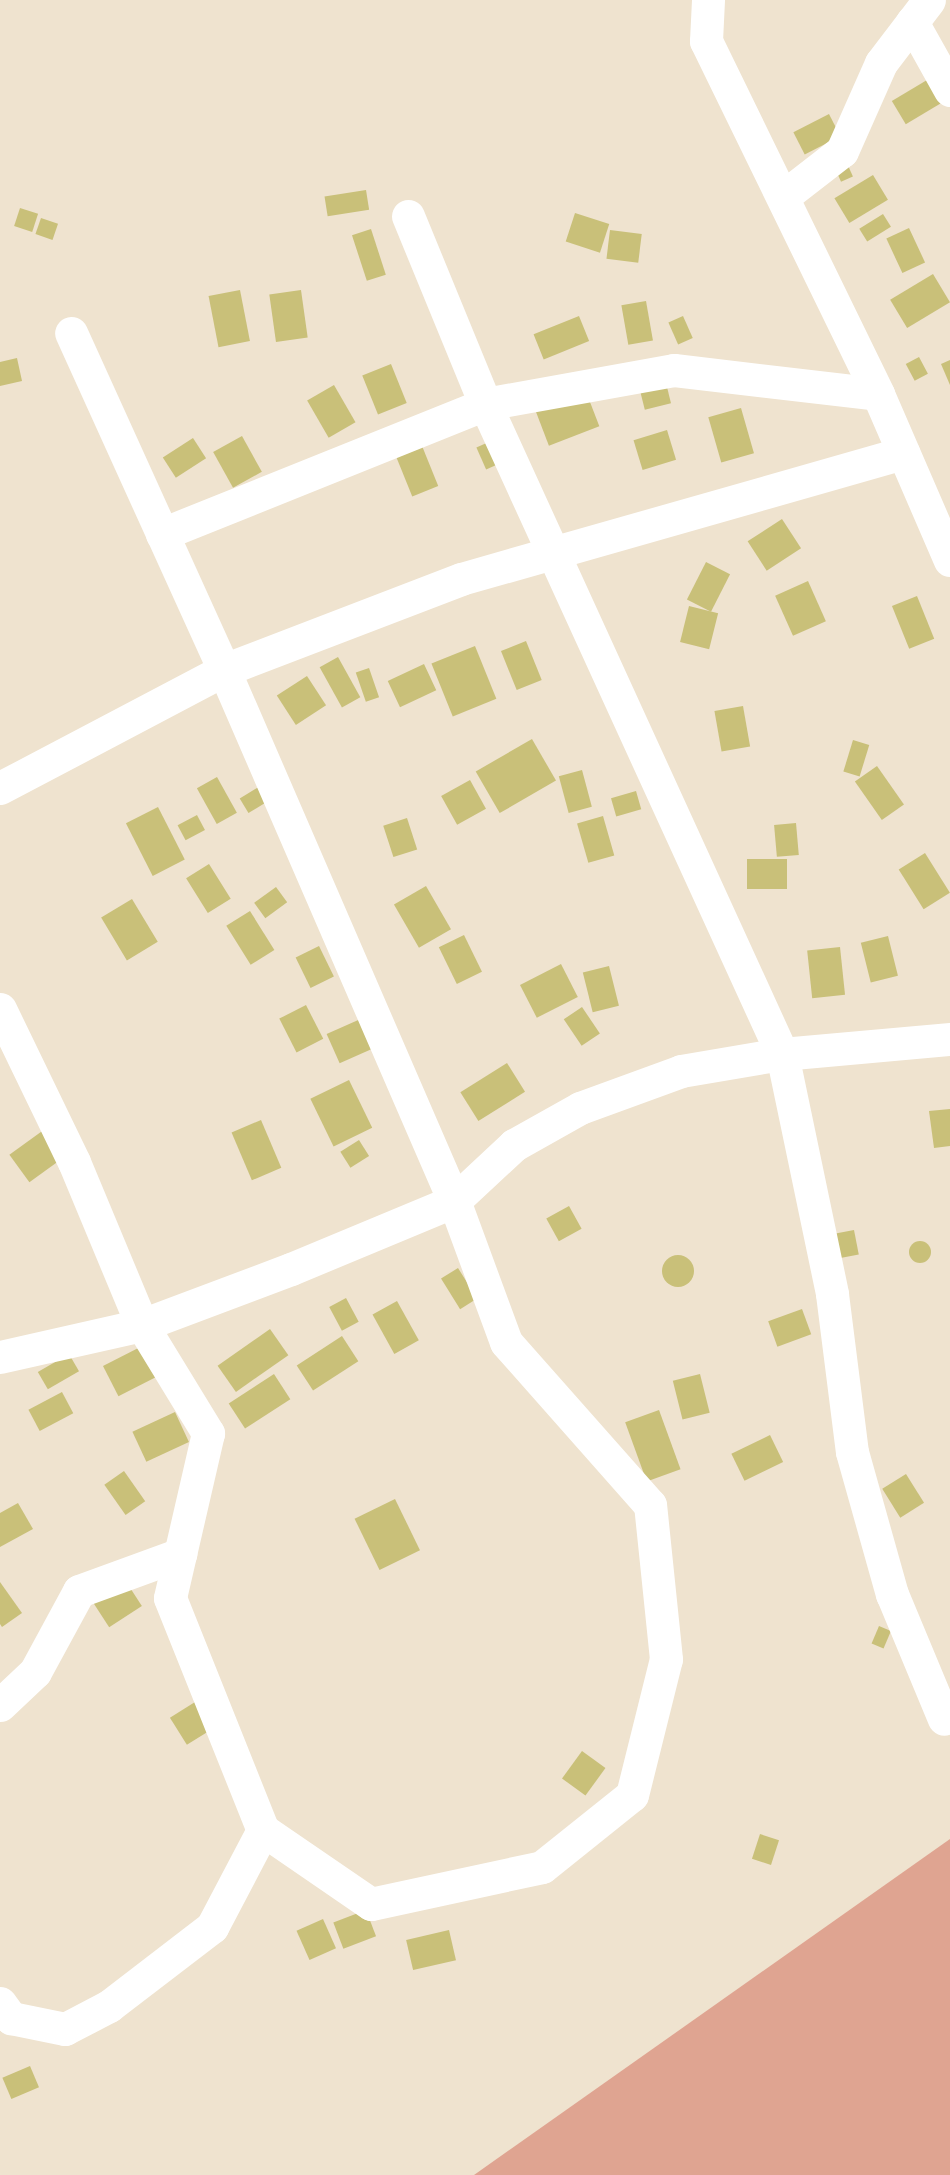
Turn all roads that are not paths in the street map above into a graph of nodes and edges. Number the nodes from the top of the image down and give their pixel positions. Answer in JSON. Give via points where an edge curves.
{"nodes":[{"id":1,"x":708,"y":0,"type":"edge"},
{"id":2,"x":921,"y":11,"type":"edge"},
{"id":3,"x":950,"y":90,"type":"edge"},
{"id":4,"x":784,"y":196,"type":"junction"},
{"id":5,"x":408,"y":216,"type":"dead end"},
{"id":6,"x":71,"y":333,"type":"dead end"},
{"id":7,"x":878,"y":394,"type":"junction"},
{"id":8,"x":485,"y":404,"type":"junction"},
{"id":9,"x":903,"y":453,"type":"junction"},
{"id":10,"x":162,"y":534,"type":"junction"},
{"id":11,"x":555,"y":552,"type":"junction"},
{"id":12,"x":950,"y":560,"type":"edge"},
{"id":13,"x":224,"y":670,"type":"junction"},
{"id":14,"x":0,"y":788,"type":"edge"},
{"id":15,"x":0,"y":1009,"type":"edge"},
{"id":16,"x":950,"y":1039,"type":"edge"},
{"id":17,"x":782,"y":1054,"type":"junction"},
{"id":18,"x":454,"y":1201,"type":"junction"},
{"id":19,"x":142,"y":1325,"type":"junction"},
{"id":20,"x":0,"y":1357,"type":"edge"},
{"id":21,"x":180,"y":1554,"type":"junction"},
{"id":22,"x":0,"y":1705,"type":"edge"},
{"id":23,"x":944,"y":1719,"type":"dead end"},
{"id":24,"x":263,"y":1830,"type":"junction"},
{"id":25,"x":0,"y":2003,"type":"edge"}],
"edges":[{"from":1,"to":4,"type":"street","via":[[706,41]]},
{"from":2,"to":3,"type":"street"},
{"from":2,"to":4,"type":"street","via":[[881,63],[842,151]]},
{"from":4,"to":7,"type":"street"},
{"from":5,"to":8,"type":"street"},
{"from":6,"to":10,"type":"street"},
{"from":7,"to":8,"type":"street","via":[[674,370]]},
{"from":7,"to":9,"type":"street"},
{"from":8,"to":10,"type":"street"},
{"from":8,"to":11,"type":"street"},
{"from":9,"to":11,"type":"street"},
{"from":9,"to":12,"type":"street"},
{"from":10,"to":13,"type":"street"},
{"from":11,"to":13,"type":"street","via":[[461,579]]},
{"from":11,"to":17,"type":"street"},
{"from":13,"to":14,"type":"street"},
{"from":13,"to":18,"type":"street"},
{"from":15,"to":19,"type":"street","via":[[75,1162]]},
{"from":16,"to":17,"type":"street"},
{"from":17,"to":18,"type":"street","via":[[681,1071],[580,1108],[514,1145]]},
{"from":17,"to":23,"type":"street","via":[[832,1294],[852,1452],[892,1594]]},
{"from":18,"to":19,"type":"street"},
{"from":18,"to":24,"type":"street","via":[[506,1342],[650,1505],[666,1659],[632,1795],[542,1867],[371,1904]]},
{"from":19,"to":20,"type":"street"},
{"from":19,"to":21,"type":"street","via":[[208,1433]]},
{"from":21,"to":22,"type":"street","via":[[79,1591],[34,1672]]},
{"from":21,"to":24,"type":"street","via":[[170,1598]]},
{"from":24,"to":25,"type":"street","via":[[212,1927],[109,2006],[65,2029],[11,2018]]}]}
